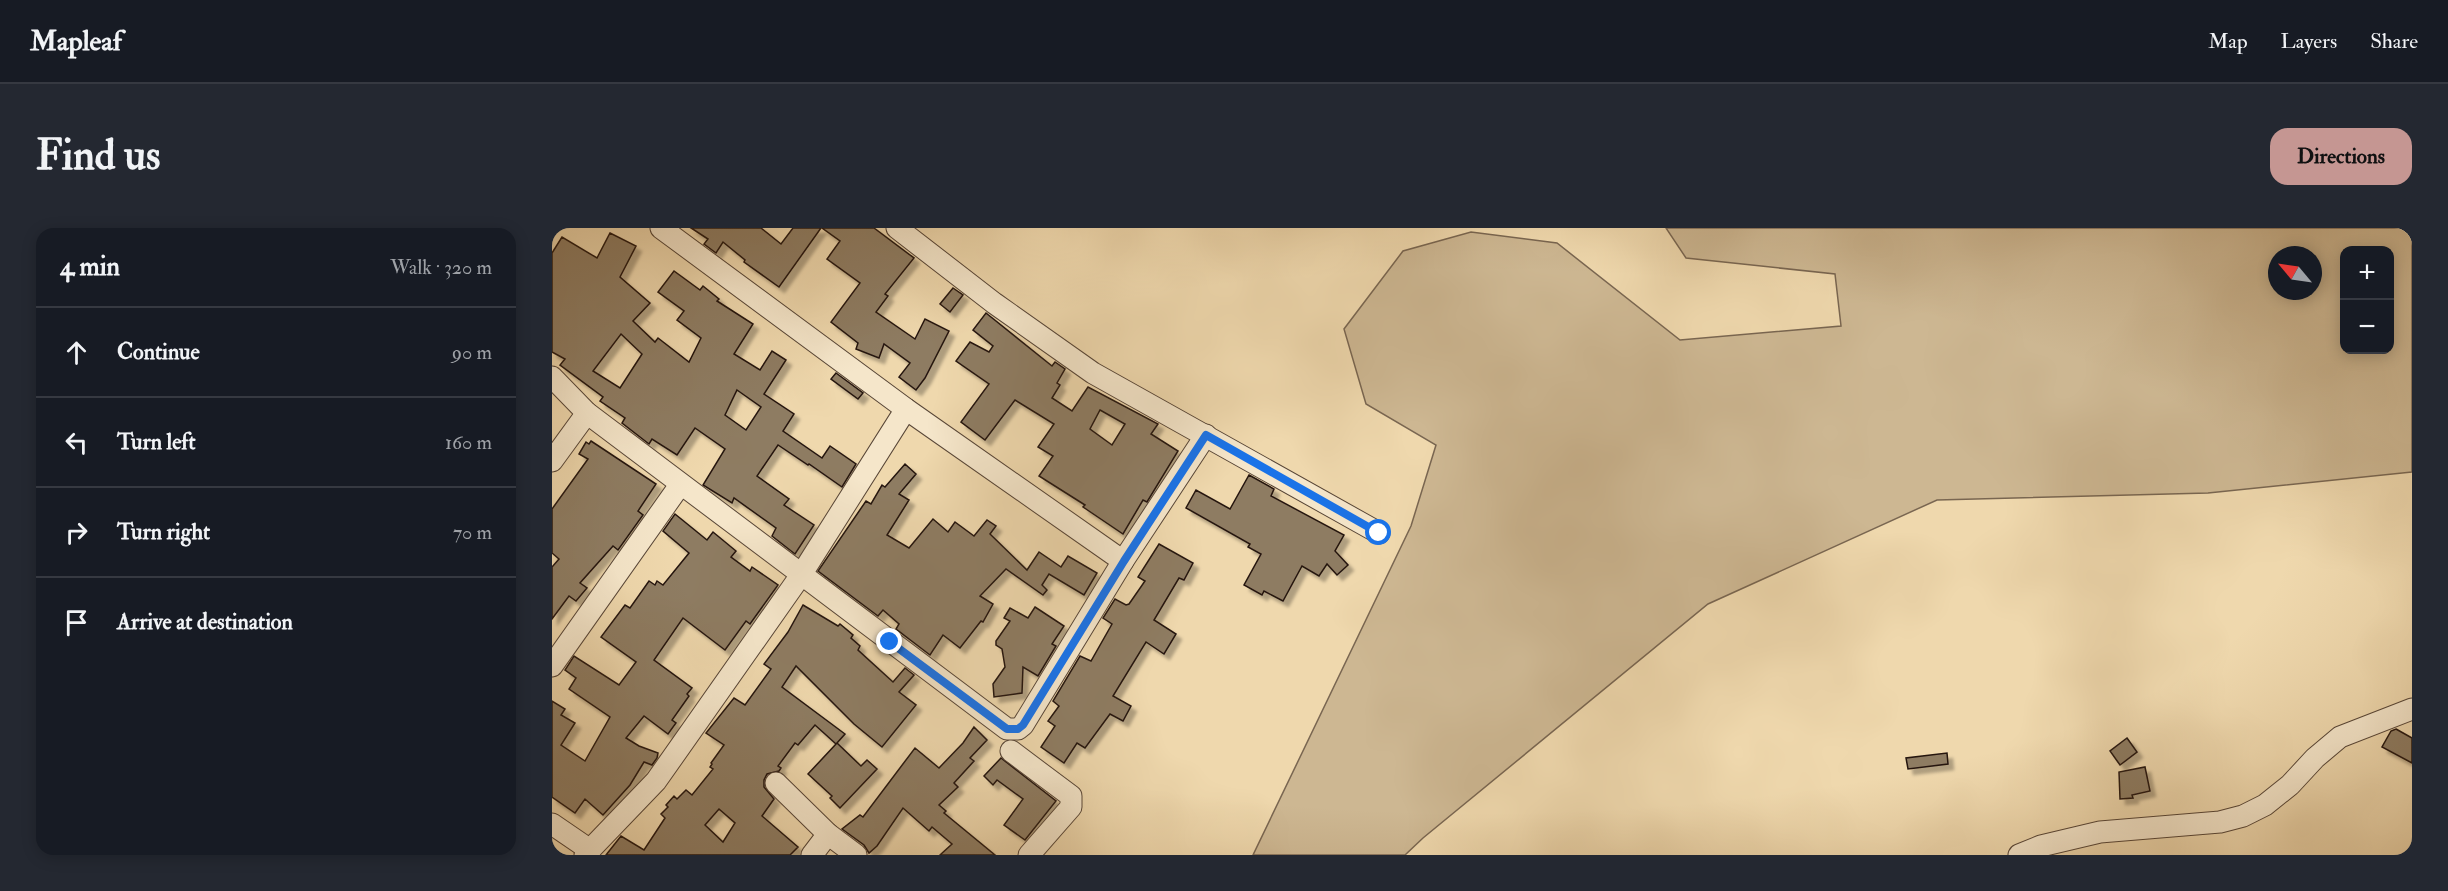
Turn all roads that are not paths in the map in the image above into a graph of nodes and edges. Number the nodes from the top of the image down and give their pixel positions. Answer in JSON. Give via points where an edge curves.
{"nodes":[{"id":1,"x":661,"y":228,"type":"edge"},
{"id":2,"x":897,"y":228,"type":"edge"},
{"id":3,"x":552,"y":377,"type":"edge"},
{"id":4,"x":906,"y":410,"type":"junction"},
{"id":5,"x":587,"y":413,"type":"junction"},
{"id":6,"x":1206,"y":435,"type":"junction"},
{"id":7,"x":552,"y":461,"type":"edge"},
{"id":8,"x":680,"y":484,"type":"junction"},
{"id":9,"x":1379,"y":533,"type":"dead end"},
{"id":10,"x":1124,"y":561,"type":"junction"},
{"id":11,"x":801,"y":575,"type":"junction"},
{"id":12,"x":552,"y":666,"type":"edge"},
{"id":13,"x":2412,"y":709,"type":"edge"},
{"id":14,"x":1011,"y":751,"type":"dead end"},
{"id":15,"x":776,"y":783,"type":"dead end"},
{"id":16,"x":552,"y":824,"type":"edge"},
{"id":17,"x":828,"y":834,"type":"junction"},
{"id":18,"x":587,"y":852,"type":"edge"},
{"id":19,"x":812,"y":855,"type":"edge"},
{"id":20,"x":856,"y":855,"type":"edge"},
{"id":21,"x":1029,"y":855,"type":"edge"},
{"id":22,"x":2019,"y":855,"type":"edge"}],
"edges":[{"from":1,"to":4,"type":"street"},
{"from":2,"to":6,"type":"street","via":[[1092,373]]},
{"from":3,"to":5,"type":"street"},
{"from":4,"to":10,"type":"street"},
{"from":4,"to":11,"type":"street"},
{"from":5,"to":7,"type":"street"},
{"from":5,"to":8,"type":"street"},
{"from":6,"to":9,"type":"street"},
{"from":6,"to":10,"type":"street"},
{"from":8,"to":11,"type":"street"},
{"from":8,"to":12,"type":"street"},
{"from":10,"to":11,"type":"street","via":[[1023,725],[1012,730]]},
{"from":11,"to":18,"type":"street","via":[[657,781]]},
{"from":13,"to":22,"type":"street","via":[[2340,737],[2289,785],[2243,816],[2220,822],[2100,832]]},
{"from":14,"to":21,"type":"street","via":[[1071,796],[1071,807]]},
{"from":15,"to":17,"type":"street"},
{"from":16,"to":18,"type":"street"},
{"from":17,"to":19,"type":"street"},
{"from":17,"to":20,"type":"street"}]}
